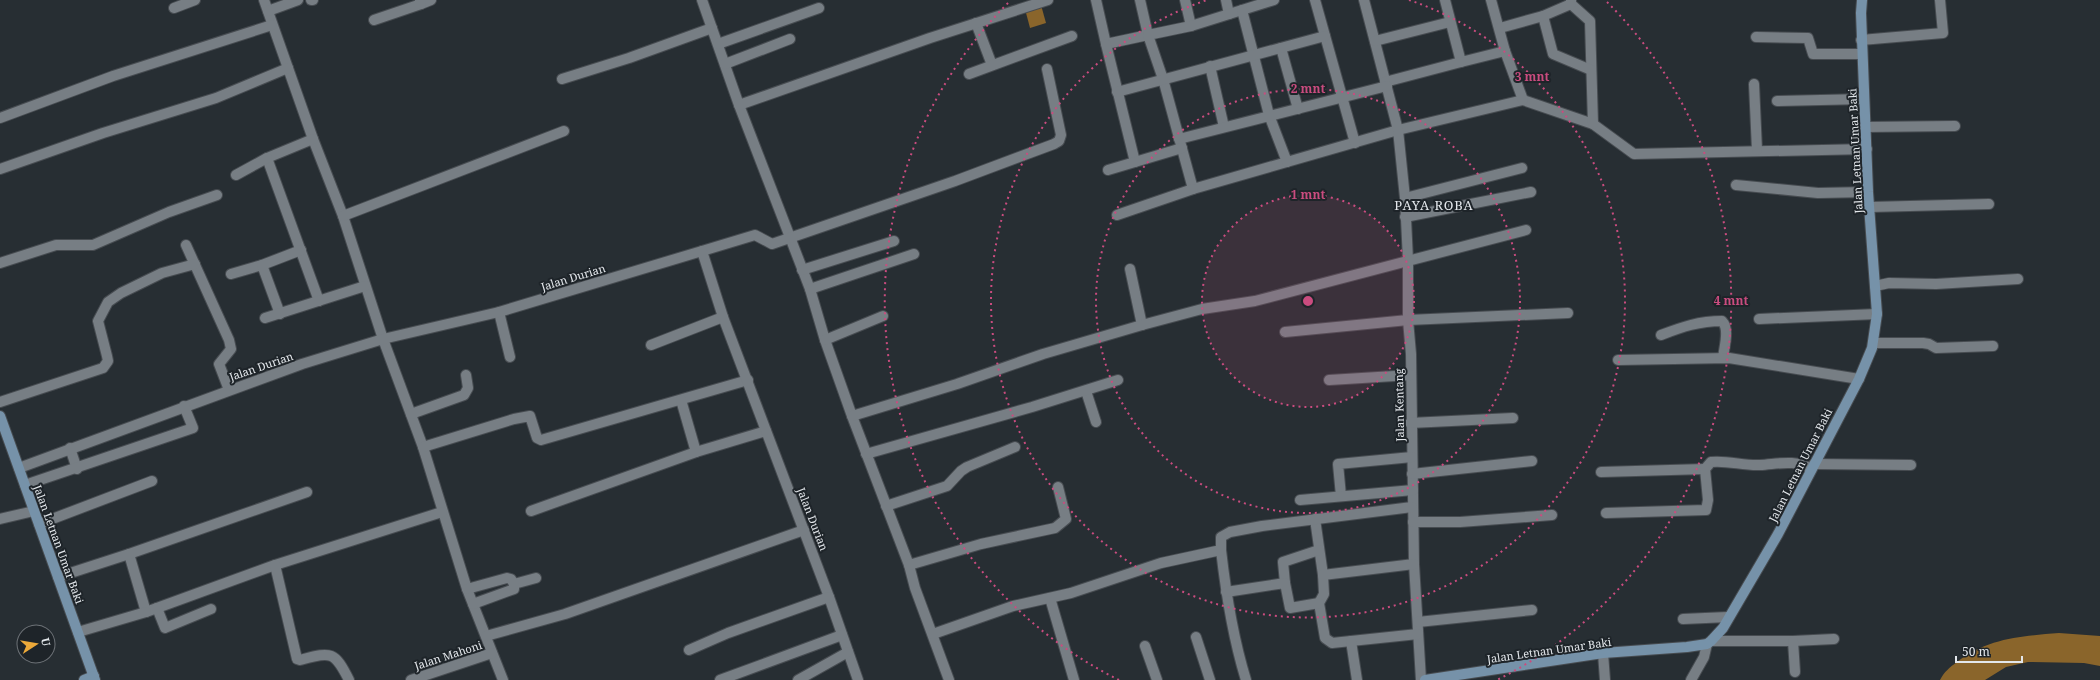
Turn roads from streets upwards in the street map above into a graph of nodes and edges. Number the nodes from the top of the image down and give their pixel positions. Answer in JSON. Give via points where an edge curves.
{"nodes":[{"id":1,"x":195,"y":0,"type":"edge"},
{"id":2,"x":264,"y":0,"type":"edge"},
{"id":3,"x":298,"y":0,"type":"edge"},
{"id":4,"x":431,"y":0,"type":"edge"},
{"id":5,"x":702,"y":0,"type":"edge"},
{"id":6,"x":1048,"y":0,"type":"edge"},
{"id":7,"x":1096,"y":0,"type":"edge"},
{"id":8,"x":1140,"y":0,"type":"edge"},
{"id":9,"x":1185,"y":0,"type":"edge"},
{"id":10,"x":1226,"y":0,"type":"edge"},
{"id":11,"x":1273,"y":0,"type":"edge"},
{"id":12,"x":1315,"y":0,"type":"edge"},
{"id":13,"x":1364,"y":0,"type":"edge"},
{"id":14,"x":1445,"y":0,"type":"edge"},
{"id":15,"x":1491,"y":0,"type":"edge"},
{"id":16,"x":1862,"y":0,"type":"edge"},
{"id":17,"x":1940,"y":0,"type":"edge"},
{"id":18,"x":420,"y":2,"type":"edge"},
{"id":19,"x":1571,"y":2,"type":"edge"},
{"id":20,"x":174,"y":8,"type":"dead end"},
{"id":21,"x":819,"y":8,"type":"dead end"},
{"id":22,"x":1242,"y":10,"type":"junction"},
{"id":23,"x":268,"y":11,"type":"junction"},
{"id":24,"x":1230,"y":14,"type":"junction"},
{"id":25,"x":1543,"y":16,"type":"junction"},
{"id":26,"x":374,"y":20,"type":"dead end"},
{"id":27,"x":1450,"y":22,"type":"junction"},
{"id":28,"x":976,"y":23,"type":"junction"},
{"id":29,"x":272,"y":24,"type":"junction"},
{"id":30,"x":1191,"y":26,"type":"junction"},
{"id":31,"x":712,"y":28,"type":"junction"},
{"id":32,"x":1500,"y":28,"type":"junction"},
{"id":33,"x":1148,"y":35,"type":"junction"},
{"id":34,"x":1072,"y":36,"type":"dead end"},
{"id":35,"x":1325,"y":36,"type":"junction"},
{"id":36,"x":1756,"y":37,"type":"dead end"},
{"id":37,"x":790,"y":39,"type":"dead end"},
{"id":38,"x":1861,"y":40,"type":"junction"},
{"id":39,"x":1375,"y":41,"type":"junction"},
{"id":40,"x":718,"y":44,"type":"junction"},
{"id":41,"x":1106,"y":44,"type":"junction"},
{"id":42,"x":1281,"y":48,"type":"junction"},
{"id":43,"x":1505,"y":51,"type":"junction"},
{"id":44,"x":1862,"y":54,"type":"junction"},
{"id":45,"x":1254,"y":55,"type":"junction"},
{"id":46,"x":1461,"y":62,"type":"junction"},
{"id":47,"x":725,"y":64,"type":"junction"},
{"id":48,"x":992,"y":65,"type":"junction"},
{"id":49,"x":1210,"y":66,"type":"junction"},
{"id":50,"x":288,"y":68,"type":"junction"},
{"id":51,"x":1047,"y":69,"type":"dead end"},
{"id":52,"x":1591,"y":70,"type":"junction"},
{"id":53,"x":969,"y":74,"type":"dead end"},
{"id":54,"x":562,"y":79,"type":"dead end"},
{"id":55,"x":1163,"y":79,"type":"junction"},
{"id":56,"x":1386,"y":84,"type":"junction"},
{"id":57,"x":1754,"y":84,"type":"dead end"},
{"id":58,"x":1117,"y":92,"type":"junction"},
{"id":59,"x":1342,"y":99,"type":"junction"},
{"id":60,"x":1864,"y":99,"type":"junction"},
{"id":61,"x":1523,"y":100,"type":"junction"},
{"id":62,"x":1777,"y":101,"type":"dead end"},
{"id":63,"x":738,"y":105,"type":"junction"},
{"id":64,"x":1298,"y":109,"type":"junction"},
{"id":65,"x":1269,"y":115,"type":"junction"},
{"id":66,"x":0,"y":118,"type":"edge"},
{"id":67,"x":1594,"y":124,"type":"junction"},
{"id":68,"x":1955,"y":126,"type":"dead end"},
{"id":69,"x":1224,"y":127,"type":"junction"},
{"id":70,"x":1864,"y":128,"type":"junction"},
{"id":71,"x":1398,"y":130,"type":"junction"},
{"id":72,"x":564,"y":131,"type":"dead end"},
{"id":73,"x":313,"y":139,"type":"junction"},
{"id":74,"x":1180,"y":143,"type":"junction"},
{"id":75,"x":1355,"y":143,"type":"junction"},
{"id":76,"x":1867,"y":149,"type":"junction"},
{"id":77,"x":1757,"y":150,"type":"junction"},
{"id":78,"x":266,"y":158,"type":"junction"},
{"id":79,"x":1135,"y":162,"type":"junction"},
{"id":80,"x":1287,"y":162,"type":"junction"},
{"id":81,"x":1522,"y":168,"type":"dead end"},
{"id":82,"x":0,"y":169,"type":"edge"},
{"id":83,"x":1108,"y":170,"type":"dead end"},
{"id":84,"x":236,"y":175,"type":"dead end"},
{"id":85,"x":1736,"y":185,"type":"dead end"},
{"id":86,"x":1192,"y":189,"type":"junction"},
{"id":87,"x":1531,"y":192,"type":"dead end"},
{"id":88,"x":1868,"y":192,"type":"junction"},
{"id":89,"x":217,"y":195,"type":"dead end"},
{"id":90,"x":1405,"y":198,"type":"junction"},
{"id":91,"x":1988,"y":204,"type":"dead end"},
{"id":92,"x":1870,"y":207,"type":"junction"},
{"id":93,"x":1117,"y":214,"type":"dead end"},
{"id":94,"x":343,"y":216,"type":"junction"},
{"id":95,"x":1405,"y":217,"type":"junction"},
{"id":96,"x":1526,"y":230,"type":"dead end"},
{"id":97,"x":790,"y":237,"type":"junction"},
{"id":98,"x":894,"y":241,"type":"dead end"},
{"id":99,"x":186,"y":245,"type":"dead end"},
{"id":100,"x":301,"y":250,"type":"junction"},
{"id":101,"x":702,"y":251,"type":"junction"},
{"id":102,"x":914,"y":254,"type":"dead end"},
{"id":103,"x":1408,"y":260,"type":"junction"},
{"id":104,"x":0,"y":263,"type":"edge"},
{"id":105,"x":195,"y":264,"type":"junction"},
{"id":106,"x":262,"y":265,"type":"junction"},
{"id":107,"x":1130,"y":269,"type":"dead end"},
{"id":108,"x":802,"y":270,"type":"junction"},
{"id":109,"x":231,"y":274,"type":"dead end"},
{"id":110,"x":2018,"y":279,"type":"dead end"},
{"id":111,"x":365,"y":286,"type":"junction"},
{"id":112,"x":1875,"y":286,"type":"junction"},
{"id":113,"x":810,"y":289,"type":"junction"},
{"id":114,"x":319,"y":301,"type":"junction"},
{"id":115,"x":499,"y":312,"type":"junction"},
{"id":116,"x":1568,"y":313,"type":"dead end"},
{"id":117,"x":280,"y":314,"type":"junction"},
{"id":118,"x":1877,"y":314,"type":"junction"},
{"id":119,"x":883,"y":316,"type":"dead end"},
{"id":120,"x":723,"y":317,"type":"junction"},
{"id":121,"x":265,"y":318,"type":"dead end"},
{"id":122,"x":1759,"y":319,"type":"dead end"},
{"id":123,"x":1408,"y":320,"type":"junction"},
{"id":124,"x":1142,"y":325,"type":"junction"},
{"id":125,"x":1285,"y":332,"type":"dead end"},
{"id":126,"x":1660,"y":336,"type":"dead end"},
{"id":127,"x":382,"y":339,"type":"junction"},
{"id":128,"x":825,"y":340,"type":"junction"},
{"id":129,"x":1874,"y":344,"type":"junction"},
{"id":130,"x":651,"y":345,"type":"dead end"},
{"id":131,"x":1993,"y":346,"type":"dead end"},
{"id":132,"x":510,"y":357,"type":"dead end"},
{"id":133,"x":1723,"y":358,"type":"junction"},
{"id":134,"x":1618,"y":360,"type":"dead end"},
{"id":135,"x":466,"y":375,"type":"dead end"},
{"id":136,"x":1411,"y":375,"type":"junction"},
{"id":137,"x":1859,"y":379,"type":"junction"},
{"id":138,"x":748,"y":380,"type":"junction"},
{"id":139,"x":1118,"y":380,"type":"dead end"},
{"id":140,"x":1329,"y":380,"type":"dead end"},
{"id":141,"x":229,"y":390,"type":"junction"},
{"id":142,"x":1086,"y":391,"type":"junction"},
{"id":143,"x":681,"y":400,"type":"junction"},
{"id":144,"x":0,"y":402,"type":"edge"},
{"id":145,"x":184,"y":406,"type":"junction"},
{"id":146,"x":411,"y":414,"type":"junction"},
{"id":147,"x":0,"y":416,"type":"edge"},
{"id":148,"x":852,"y":416,"type":"junction"},
{"id":149,"x":1513,"y":418,"type":"dead end"},
{"id":150,"x":1096,"y":422,"type":"dead end"},
{"id":151,"x":1410,"y":423,"type":"junction"},
{"id":152,"x":766,"y":431,"type":"junction"},
{"id":153,"x":423,"y":447,"type":"junction"},
{"id":154,"x":70,"y":448,"type":"junction"},
{"id":155,"x":1016,"y":448,"type":"dead end"},
{"id":156,"x":696,"y":452,"type":"junction"},
{"id":157,"x":866,"y":454,"type":"junction"},
{"id":158,"x":1412,"y":457,"type":"junction"},
{"id":159,"x":1532,"y":461,"type":"dead end"},
{"id":160,"x":1912,"y":465,"type":"dead end"},
{"id":161,"x":1812,"y":467,"type":"junction"},
{"id":162,"x":18,"y":468,"type":"junction"},
{"id":163,"x":77,"y":469,"type":"junction"},
{"id":164,"x":1705,"y":469,"type":"junction"},
{"id":165,"x":1601,"y":472,"type":"dead end"},
{"id":166,"x":1412,"y":474,"type":"junction"},
{"id":167,"x":152,"y":481,"type":"dead end"},
{"id":168,"x":25,"y":485,"type":"junction"},
{"id":169,"x":1058,"y":487,"type":"dead end"},
{"id":170,"x":1412,"y":490,"type":"junction"},
{"id":171,"x":307,"y":492,"type":"dead end"},
{"id":172,"x":1341,"y":496,"type":"junction"},
{"id":173,"x":1300,"y":500,"type":"dead end"},
{"id":174,"x":886,"y":506,"type":"junction"},
{"id":175,"x":1412,"y":507,"type":"junction"},
{"id":176,"x":34,"y":511,"type":"junction"},
{"id":177,"x":531,"y":511,"type":"dead end"},
{"id":178,"x":442,"y":512,"type":"junction"},
{"id":179,"x":1606,"y":513,"type":"dead end"},
{"id":180,"x":1552,"y":515,"type":"dead end"},
{"id":181,"x":0,"y":519,"type":"edge"},
{"id":182,"x":1315,"y":519,"type":"junction"},
{"id":183,"x":1413,"y":522,"type":"junction"},
{"id":184,"x":39,"y":524,"type":"junction"},
{"id":185,"x":804,"y":530,"type":"junction"},
{"id":186,"x":1221,"y":550,"type":"junction"},
{"id":187,"x":1319,"y":550,"type":"junction"},
{"id":188,"x":129,"y":554,"type":"junction"},
{"id":189,"x":1414,"y":564,"type":"junction"},
{"id":190,"x":275,"y":565,"type":"junction"},
{"id":191,"x":909,"y":565,"type":"junction"},
{"id":192,"x":1323,"y":575,"type":"junction"},
{"id":193,"x":58,"y":577,"type":"junction"},
{"id":194,"x":536,"y":578,"type":"dead end"},
{"id":195,"x":1284,"y":583,"type":"junction"},
{"id":196,"x":514,"y":584,"type":"junction"},
{"id":197,"x":467,"y":589,"type":"junction"},
{"id":198,"x":1226,"y":592,"type":"junction"},
{"id":199,"x":829,"y":597,"type":"junction"},
{"id":200,"x":1050,"y":598,"type":"junction"},
{"id":201,"x":1320,"y":603,"type":"junction"},
{"id":202,"x":473,"y":604,"type":"junction"},
{"id":203,"x":157,"y":608,"type":"junction"},
{"id":204,"x":211,"y":609,"type":"dead end"},
{"id":205,"x":1532,"y":610,"type":"dead end"},
{"id":206,"x":146,"y":612,"type":"junction"},
{"id":207,"x":1728,"y":617,"type":"junction"},
{"id":208,"x":1683,"y":619,"type":"dead end"},
{"id":209,"x":1418,"y":622,"type":"junction"},
{"id":210,"x":78,"y":632,"type":"junction"},
{"id":211,"x":933,"y":634,"type":"junction"},
{"id":212,"x":1418,"y":634,"type":"junction"},
{"id":213,"x":842,"y":635,"type":"junction"},
{"id":214,"x":486,"y":636,"type":"junction"},
{"id":215,"x":1196,"y":637,"type":"dead end"},
{"id":216,"x":1834,"y":639,"type":"dead end"},
{"id":217,"x":1351,"y":641,"type":"junction"},
{"id":218,"x":1792,"y":641,"type":"junction"},
{"id":219,"x":1709,"y":642,"type":"junction"},
{"id":220,"x":1145,"y":646,"type":"dead end"},
{"id":221,"x":688,"y":650,"type":"dead end"},
{"id":222,"x":848,"y":652,"type":"junction"},
{"id":223,"x":492,"y":653,"type":"junction"},
{"id":224,"x":1603,"y":653,"type":"junction"},
{"id":225,"x":1795,"y":672,"type":"dead end"},
{"id":226,"x":737,"y":677,"type":"edge"},
{"id":227,"x":91,"y":679,"type":"edge"},
{"id":228,"x":349,"y":680,"type":"edge"},
{"id":229,"x":411,"y":680,"type":"edge"},
{"id":230,"x":503,"y":680,"type":"edge"},
{"id":231,"x":720,"y":680,"type":"edge"},
{"id":232,"x":798,"y":680,"type":"edge"},
{"id":233,"x":858,"y":680,"type":"edge"},
{"id":234,"x":950,"y":680,"type":"edge"},
{"id":235,"x":1074,"y":680,"type":"edge"},
{"id":236,"x":1157,"y":680,"type":"edge"},
{"id":237,"x":1210,"y":680,"type":"edge"},
{"id":238,"x":1246,"y":680,"type":"edge"},
{"id":239,"x":1357,"y":680,"type":"edge"},
{"id":240,"x":1421,"y":680,"type":"edge"},
{"id":241,"x":1425,"y":680,"type":"edge"},
{"id":242,"x":1605,"y":680,"type":"edge"},
{"id":243,"x":1691,"y":680,"type":"edge"}],
"edges":[{"from":1,"to":20,"type":"street"},
{"from":2,"to":23,"type":"street"},
{"from":3,"to":23,"type":"street"},
{"from":4,"to":18,"type":"street"},
{"from":5,"to":31,"type":"street"},
{"from":6,"to":28,"type":"street"},
{"from":7,"to":41,"type":"street"},
{"from":8,"to":33,"type":"street"},
{"from":9,"to":30,"type":"street"},
{"from":10,"to":24,"type":"street"},
{"from":11,"to":22,"type":"street"},
{"from":12,"to":35,"type":"street"},
{"from":13,"to":39,"type":"street","name":"Jalan Kentang"},
{"from":14,"to":27,"type":"street"},
{"from":15,"to":32,"type":"street"},
{"from":16,"to":38,"type":"street","name":"Jalan Letnan Umar Baki"},
{"from":17,"to":38,"type":"street","via":[[1943,33]]},
{"from":18,"to":26,"type":"street"},
{"from":19,"to":25,"type":"street"},
{"from":19,"to":52,"type":"street","via":[[1590,21]]},
{"from":21,"to":40,"type":"street"},
{"from":22,"to":24,"type":"street"},
{"from":22,"to":45,"type":"street"},
{"from":23,"to":29,"type":"street"},
{"from":24,"to":30,"type":"street"},
{"from":25,"to":32,"type":"street"},
{"from":25,"to":52,"type":"street","via":[[1554,54]]},
{"from":27,"to":39,"type":"street"},
{"from":27,"to":46,"type":"street"},
{"from":28,"to":48,"type":"street"},
{"from":28,"to":63,"type":"street"},
{"from":29,"to":50,"type":"street"},
{"from":29,"to":66,"type":"street","via":[[113,76]]},
{"from":30,"to":33,"type":"street"},
{"from":31,"to":40,"type":"street"},
{"from":31,"to":54,"type":"street"},
{"from":32,"to":43,"type":"street"},
{"from":33,"to":41,"type":"street"},
{"from":33,"to":55,"type":"street"},
{"from":34,"to":48,"type":"street"},
{"from":35,"to":42,"type":"street"},
{"from":35,"to":59,"type":"street"},
{"from":36,"to":44,"type":"street","via":[[1808,38],[1813,54]]},
{"from":37,"to":47,"type":"street"},
{"from":38,"to":44,"type":"street","name":"Jalan Letnan Umar Baki"},
{"from":39,"to":56,"type":"street","name":"Jalan Kentang"},
{"from":40,"to":47,"type":"street"},
{"from":41,"to":58,"type":"street"},
{"from":42,"to":45,"type":"street"},
{"from":42,"to":64,"type":"street"},
{"from":43,"to":46,"type":"street"},
{"from":43,"to":61,"type":"street"},
{"from":44,"to":60,"type":"street","name":"Jalan Letnan Umar Baki"},
{"from":45,"to":49,"type":"street"},
{"from":45,"to":65,"type":"street"},
{"from":46,"to":56,"type":"street"},
{"from":47,"to":63,"type":"street"},
{"from":48,"to":53,"type":"street"},
{"from":49,"to":55,"type":"street"},
{"from":49,"to":69,"type":"street"},
{"from":50,"to":73,"type":"street"},
{"from":50,"to":82,"type":"street","via":[[216,98],[131,123]]},
{"from":51,"to":97,"type":"street","via":[[1060,131],[1057,143]]},
{"from":52,"to":67,"type":"street"},
{"from":55,"to":58,"type":"street"},
{"from":55,"to":74,"type":"street"},
{"from":56,"to":59,"type":"street"},
{"from":56,"to":71,"type":"street","name":"Jalan Kentang"},
{"from":57,"to":77,"type":"street"},
{"from":58,"to":79,"type":"street"},
{"from":59,"to":64,"type":"street"},
{"from":59,"to":75,"type":"street"},
{"from":60,"to":62,"type":"street"},
{"from":60,"to":70,"type":"street","name":"Jalan Letnan Umar Baki"},
{"from":61,"to":67,"type":"street"},
{"from":61,"to":71,"type":"street"},
{"from":63,"to":97,"type":"street"},
{"from":64,"to":65,"type":"street"},
{"from":65,"to":69,"type":"street"},
{"from":65,"to":80,"type":"street"},
{"from":67,"to":77,"type":"street","via":[[1634,154]]},
{"from":68,"to":70,"type":"street"},
{"from":69,"to":74,"type":"street"},
{"from":70,"to":76,"type":"street","name":"Jalan Letnan Umar Baki"},
{"from":71,"to":75,"type":"street"},
{"from":71,"to":90,"type":"street","name":"Jalan Kentang"},
{"from":72,"to":94,"type":"street"},
{"from":73,"to":78,"type":"street"},
{"from":73,"to":94,"type":"street"},
{"from":74,"to":79,"type":"street"},
{"from":74,"to":86,"type":"street"},
{"from":75,"to":80,"type":"street"},
{"from":76,"to":77,"type":"street"},
{"from":76,"to":88,"type":"street","name":"Jalan Letnan Umar Baki"},
{"from":78,"to":84,"type":"street"},
{"from":78,"to":100,"type":"street"},
{"from":79,"to":83,"type":"street"},
{"from":80,"to":86,"type":"street"},
{"from":81,"to":90,"type":"street"},
{"from":85,"to":88,"type":"street","via":[[1818,193]]},
{"from":86,"to":93,"type":"street"},
{"from":87,"to":95,"type":"street"},
{"from":88,"to":92,"type":"street","name":"Jalan Letnan Umar Baki"},
{"from":89,"to":104,"type":"street","via":[[169,212],[93,245],[56,245]]},
{"from":90,"to":95,"type":"street","name":"Jalan Kentang"},
{"from":91,"to":92,"type":"street"},
{"from":92,"to":112,"type":"street","name":"Jalan Letnan Umar Baki"},
{"from":94,"to":111,"type":"street"},
{"from":95,"to":103,"type":"street","name":"Jalan Kentang"},
{"from":96,"to":103,"type":"street","via":[[1429,257]]},
{"from":97,"to":101,"type":"street","via":[[770,244],[755,235]]},
{"from":97,"to":108,"type":"street"},
{"from":98,"to":108,"type":"street"},
{"from":99,"to":105,"type":"street"},
{"from":100,"to":106,"type":"street"},
{"from":100,"to":114,"type":"street"},
{"from":101,"to":115,"type":"street","name":"Jalan Durian"},
{"from":101,"to":120,"type":"street","name":"Jalan Durian"},
{"from":102,"to":113,"type":"street"},
{"from":103,"to":123,"type":"street","name":"Jalan Kentang"},
{"from":103,"to":124,"type":"street","via":[[1255,301],[1202,308]]},
{"from":105,"to":141,"type":"street","via":[[231,345],[231,349],[219,364]]},
{"from":105,"to":144,"type":"street","via":[[162,273],[121,292],[108,302],[98,321],[108,361],[103,368]]},
{"from":106,"to":109,"type":"street"},
{"from":106,"to":117,"type":"street"},
{"from":107,"to":124,"type":"street"},
{"from":108,"to":113,"type":"street"},
{"from":110,"to":112,"type":"street"},
{"from":111,"to":114,"type":"street"},
{"from":111,"to":127,"type":"street"},
{"from":112,"to":118,"type":"street","name":"Jalan Letnan Umar Baki"},
{"from":113,"to":128,"type":"street"},
{"from":114,"to":117,"type":"street"},
{"from":115,"to":127,"type":"street","name":"Jalan Durian"},
{"from":115,"to":132,"type":"street"},
{"from":116,"to":123,"type":"street"},
{"from":117,"to":121,"type":"street"},
{"from":118,"to":122,"type":"street"},
{"from":118,"to":129,"type":"street","name":"Jalan Letnan Umar Baki"},
{"from":119,"to":128,"type":"street"},
{"from":120,"to":130,"type":"street"},
{"from":120,"to":138,"type":"street","name":"Jalan Durian"},
{"from":123,"to":125,"type":"street"},
{"from":123,"to":136,"type":"street","name":"Jalan Kentang"},
{"from":124,"to":148,"type":"street"},
{"from":126,"to":133,"type":"street","via":[[1689,324],[1722,321],[1726,334]]},
{"from":127,"to":141,"type":"street","name":"Jalan Durian"},
{"from":127,"to":146,"type":"street"},
{"from":128,"to":148,"type":"street"},
{"from":129,"to":131,"type":"street","via":[[1923,343],[1936,348]]},
{"from":129,"to":137,"type":"street","name":"Jalan Letnan Umar Baki"},
{"from":133,"to":134,"type":"street"},
{"from":133,"to":137,"type":"street"},
{"from":135,"to":146,"type":"street","via":[[468,388],[464,395]]},
{"from":136,"to":140,"type":"street"},
{"from":136,"to":151,"type":"street","name":"Jalan Kentang"},
{"from":137,"to":161,"type":"street","name":"Jalan Letnan Umar Baki"},
{"from":138,"to":143,"type":"street"},
{"from":138,"to":152,"type":"street","name":"Jalan Durian"},
{"from":139,"to":142,"type":"street"},
{"from":141,"to":145,"type":"street","name":"Jalan Durian"},
{"from":142,"to":150,"type":"street"},
{"from":142,"to":157,"type":"street"},
{"from":143,"to":153,"type":"street","via":[[540,440],[530,416]]},
{"from":143,"to":156,"type":"street"},
{"from":145,"to":154,"type":"street","name":"Jalan Durian"},
{"from":145,"to":163,"type":"street","via":[[193,428]]},
{"from":146,"to":153,"type":"street"},
{"from":147,"to":162,"type":"street","name":"Jalan Letnan Umar Baki"},
{"from":148,"to":157,"type":"street"},
{"from":149,"to":151,"type":"street"},
{"from":151,"to":158,"type":"street","name":"Jalan Kentang"},
{"from":152,"to":156,"type":"street"},
{"from":152,"to":185,"type":"street","name":"Jalan Durian"},
{"from":153,"to":178,"type":"street"},
{"from":154,"to":162,"type":"street","name":"Jalan Durian"},
{"from":154,"to":163,"type":"street"},
{"from":155,"to":174,"type":"street","via":[[967,467],[947,486]]},
{"from":156,"to":177,"type":"street"},
{"from":157,"to":174,"type":"street"},
{"from":158,"to":166,"type":"street","name":"Jalan Kentang"},
{"from":158,"to":172,"type":"street","via":[[1338,464]]},
{"from":159,"to":166,"type":"street"},
{"from":160,"to":161,"type":"street"},
{"from":161,"to":164,"type":"street","via":[[1774,462],[1760,465],[1715,462],[1708,464]]},
{"from":161,"to":207,"type":"street","name":"Jalan Letnan Umar Baki","via":[[1778,534]]},
{"from":162,"to":168,"type":"street","name":"Jalan Letnan Umar Baki"},
{"from":163,"to":168,"type":"street"},
{"from":164,"to":165,"type":"street"},
{"from":164,"to":179,"type":"street","via":[[1708,500],[1706,510]]},
{"from":166,"to":170,"type":"street","name":"Jalan Kentang"},
{"from":167,"to":184,"type":"street"},
{"from":168,"to":176,"type":"street","name":"Jalan Letnan Umar Baki"},
{"from":169,"to":191,"type":"street","via":[[1066,519],[1055,528],[981,544]]},
{"from":170,"to":172,"type":"street"},
{"from":170,"to":175,"type":"street","name":"Jalan Kentang"},
{"from":171,"to":188,"type":"street"},
{"from":172,"to":173,"type":"street"},
{"from":174,"to":191,"type":"street"},
{"from":175,"to":182,"type":"street"},
{"from":175,"to":183,"type":"street","name":"Jalan Kentang"},
{"from":176,"to":181,"type":"street"},
{"from":176,"to":184,"type":"street","name":"Jalan Letnan Umar Baki"},
{"from":178,"to":190,"type":"street"},
{"from":178,"to":197,"type":"street"},
{"from":180,"to":183,"type":"street","via":[[1460,522]]},
{"from":182,"to":186,"type":"street","via":[[1230,532],[1221,537]]},
{"from":182,"to":187,"type":"street"},
{"from":183,"to":189,"type":"street","name":"Jalan Kentang"},
{"from":184,"to":193,"type":"street","name":"Jalan Letnan Umar Baki"},
{"from":185,"to":199,"type":"street","name":"Jalan Durian"},
{"from":185,"to":214,"type":"street","via":[[565,614]]},
{"from":186,"to":198,"type":"street"},
{"from":186,"to":200,"type":"street","via":[[1161,563]]},
{"from":187,"to":192,"type":"street"},
{"from":187,"to":195,"type":"street","via":[[1283,562]]},
{"from":188,"to":193,"type":"street"},
{"from":188,"to":206,"type":"street"},
{"from":189,"to":192,"type":"street"},
{"from":189,"to":209,"type":"street","name":"Jalan Kentang"},
{"from":190,"to":203,"type":"street"},
{"from":190,"to":228,"type":"street","via":[[297,659],[331,655],[340,662]]},
{"from":191,"to":211,"type":"street"},
{"from":192,"to":201,"type":"street","via":[[1324,594]]},
{"from":193,"to":210,"type":"street","name":"Jalan Letnan Umar Baki"},
{"from":194,"to":196,"type":"street"},
{"from":195,"to":198,"type":"street"},
{"from":195,"to":201,"type":"street","via":[[1290,608]]},
{"from":196,"to":197,"type":"street","via":[[507,578]]},
{"from":196,"to":202,"type":"street","via":[[514,589]]},
{"from":197,"to":202,"type":"street"},
{"from":198,"to":238,"type":"street"},
{"from":199,"to":213,"type":"street","name":"Jalan Durian"},
{"from":199,"to":221,"type":"street"},
{"from":200,"to":211,"type":"street","via":[[1013,606]]},
{"from":200,"to":235,"type":"street"},
{"from":201,"to":217,"type":"street","via":[[1325,638],[1332,643]]},
{"from":202,"to":214,"type":"street"},
{"from":203,"to":204,"type":"street","via":[[165,628]]},
{"from":203,"to":206,"type":"street"},
{"from":205,"to":209,"type":"street"},
{"from":206,"to":210,"type":"street"},
{"from":207,"to":208,"type":"street"},
{"from":207,"to":219,"type":"street","name":"Jalan Letnan Umar Baki","via":[[1723,628]]},
{"from":209,"to":212,"type":"street","name":"Jalan Kentang"},
{"from":210,"to":227,"type":"street","name":"Jalan Letnan Umar Baki"},
{"from":211,"to":234,"type":"street"},
{"from":212,"to":217,"type":"street"},
{"from":212,"to":240,"type":"street","name":"Jalan Kentang"},
{"from":213,"to":222,"type":"street","name":"Jalan Durian"},
{"from":213,"to":226,"type":"street"},
{"from":214,"to":223,"type":"street"},
{"from":215,"to":237,"type":"street"},
{"from":216,"to":218,"type":"street"},
{"from":217,"to":239,"type":"street"},
{"from":218,"to":219,"type":"street"},
{"from":218,"to":225,"type":"street"},
{"from":219,"to":224,"type":"street","name":"Jalan Letnan Umar Baki","via":[[1687,647]]},
{"from":219,"to":243,"type":"street"},
{"from":220,"to":236,"type":"street"},
{"from":222,"to":232,"type":"street"},
{"from":222,"to":233,"type":"street","name":"Jalan Durian"},
{"from":223,"to":229,"type":"street","name":"Jalan Mahoni"},
{"from":223,"to":230,"type":"street"},
{"from":224,"to":241,"type":"street","name":"Jalan Letnan Umar Baki"},
{"from":224,"to":242,"type":"street"},
{"from":226,"to":231,"type":"street"}]}
